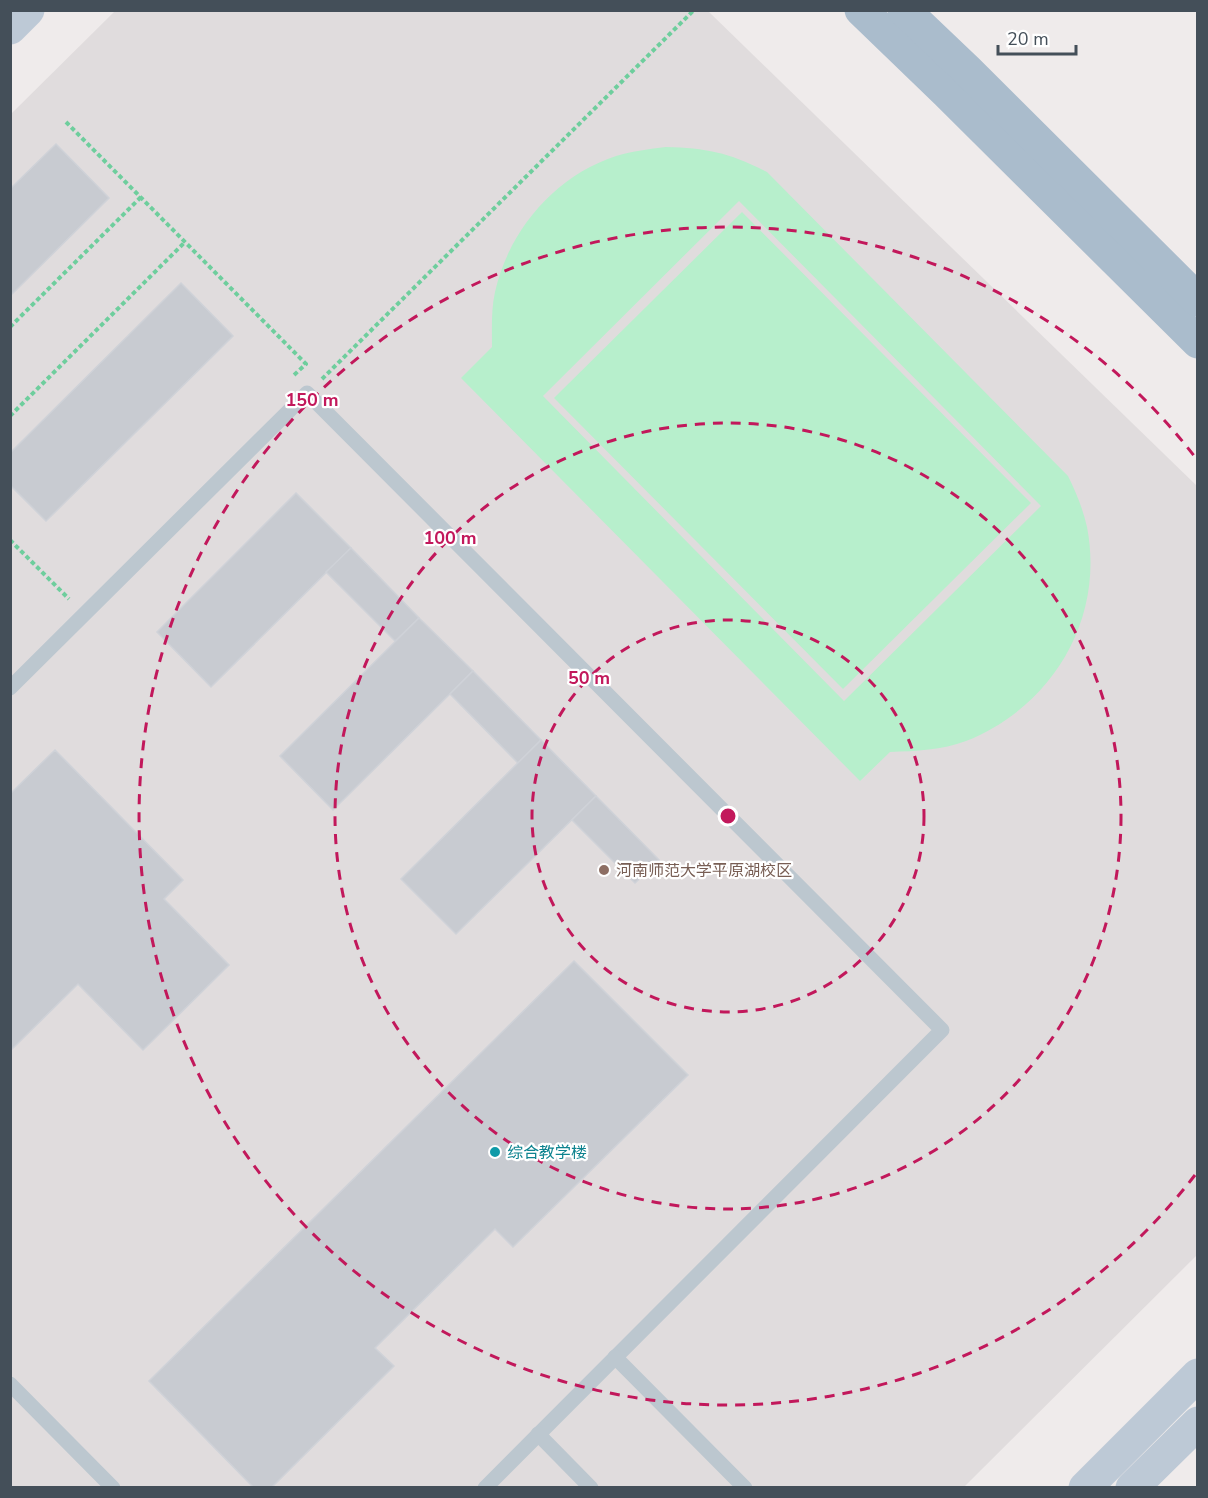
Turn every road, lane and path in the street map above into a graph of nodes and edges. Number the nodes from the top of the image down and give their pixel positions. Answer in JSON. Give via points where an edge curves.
{"nodes":[{"id":1,"x":28,"y":10,"type":"edge"},
{"id":2,"x":693,"y":10,"type":"edge"},
{"id":3,"x":861,"y":10,"type":"edge"},
{"id":4,"x":904,"y":10,"type":"edge"},
{"id":5,"x":10,"y":28,"type":"edge"},
{"id":6,"x":66,"y":122,"type":"dead end"},
{"id":7,"x":141,"y":197,"type":"junction"},
{"id":8,"x":185,"y":242,"type":"junction"},
{"id":9,"x":1197,"y":300,"type":"edge"},
{"id":10,"x":10,"y":327,"type":"edge"},
{"id":11,"x":1197,"y":342,"type":"edge"},
{"id":12,"x":307,"y":393,"type":"junction"},
{"id":13,"x":10,"y":416,"type":"edge"},
{"id":14,"x":10,"y":540,"type":"edge"},
{"id":15,"x":69,"y":599,"type":"dead end"},
{"id":16,"x":10,"y":688,"type":"edge"},
{"id":17,"x":615,"y":1357,"type":"junction"},
{"id":18,"x":1197,"y":1375,"type":"edge"},
{"id":19,"x":12,"y":1389,"type":"edge"},
{"id":20,"x":1197,"y":1423,"type":"edge"},
{"id":21,"x":538,"y":1434,"type":"junction"},
{"id":22,"x":113,"y":1488,"type":"edge"},
{"id":23,"x":484,"y":1488,"type":"edge"},
{"id":24,"x":591,"y":1488,"type":"edge"},
{"id":25,"x":745,"y":1488,"type":"edge"},
{"id":26,"x":1084,"y":1488,"type":"edge"},
{"id":27,"x":1132,"y":1488,"type":"edge"}],
"edges":[{"from":1,"to":5,"type":"main road"},
{"from":2,"to":12,"type":"path"},
{"from":3,"to":11,"type":"main road"},
{"from":4,"to":9,"type":"main road"},
{"from":6,"to":7,"type":"path"},
{"from":7,"to":8,"type":"path"},
{"from":7,"to":10,"type":"path"},
{"from":8,"to":12,"type":"path","via":[[306,364],[292,378]]},
{"from":8,"to":13,"type":"path"},
{"from":12,"to":16,"type":"lane"},
{"from":12,"to":17,"type":"lane","via":[[942,1030]]},
{"from":14,"to":15,"type":"path"},
{"from":17,"to":21,"type":"lane"},
{"from":17,"to":25,"type":"lane"},
{"from":18,"to":26,"type":"main road"},
{"from":19,"to":22,"type":"lane"},
{"from":20,"to":27,"type":"main road"},
{"from":21,"to":23,"type":"lane"},
{"from":21,"to":24,"type":"lane"}]}
